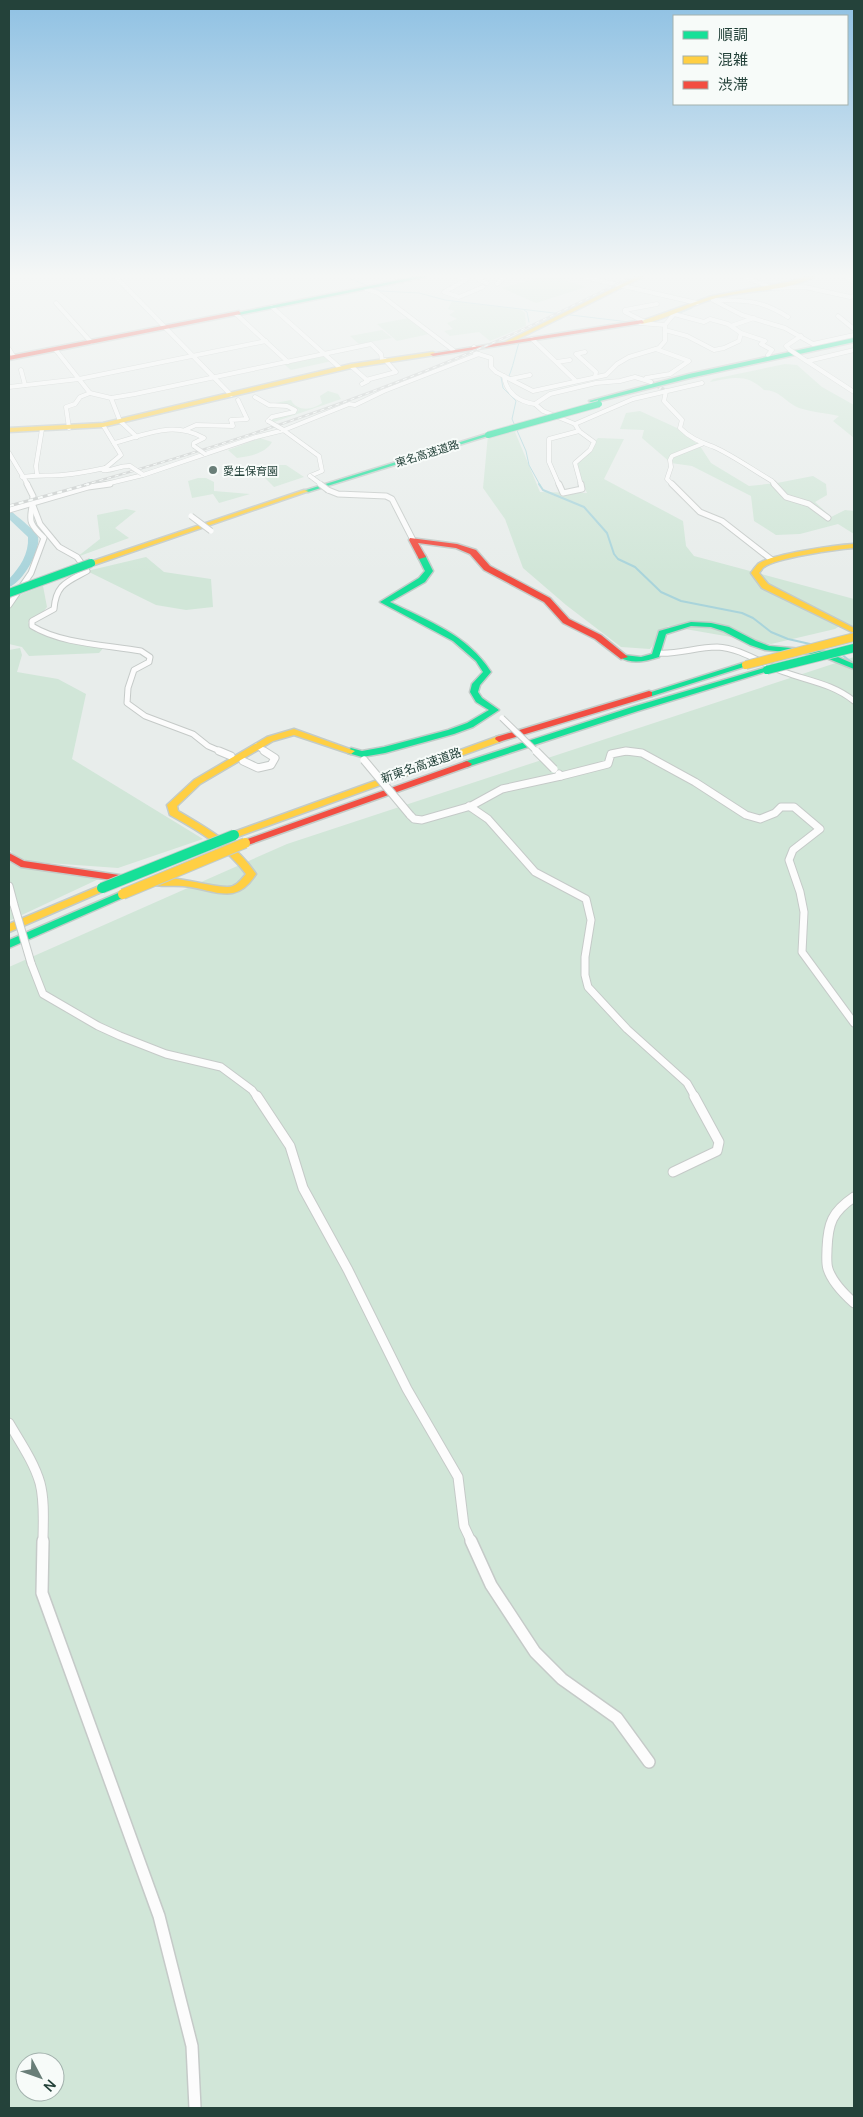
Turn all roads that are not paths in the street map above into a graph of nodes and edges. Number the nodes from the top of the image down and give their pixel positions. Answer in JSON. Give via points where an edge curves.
{"nodes":[{"id":1,"x":23,"y":376,"type":"edge"},
{"id":2,"x":76,"y":376,"type":"edge"},
{"id":3,"x":95,"y":376,"type":"edge"},
{"id":4,"x":212,"y":376,"type":"edge"},
{"id":5,"x":224,"y":376,"type":"edge"},
{"id":6,"x":315,"y":376,"type":"edge"},
{"id":7,"x":360,"y":376,"type":"edge"},
{"id":8,"x":382,"y":376,"type":"edge"},
{"id":9,"x":419,"y":376,"type":"edge"},
{"id":10,"x":504,"y":376,"type":"joint"},
{"id":11,"x":526,"y":376,"type":"edge"},
{"id":12,"x":571,"y":376,"type":"edge"},
{"id":13,"x":602,"y":376,"type":"edge"},
{"id":14,"x":612,"y":376,"type":"edge"},
{"id":15,"x":658,"y":376,"type":"tunnel mouth"},
{"id":16,"x":715,"y":376,"type":"edge"},
{"id":17,"x":828,"y":376,"type":"edge"},
{"id":18,"x":595,"y":377,"type":"joint"},
{"id":19,"x":214,"y":378,"type":"junction"},
{"id":20,"x":644,"y":378,"type":"junction"},
{"id":21,"x":79,"y":379,"type":"junction"},
{"id":22,"x":511,"y":379,"type":"junction"},
{"id":23,"x":366,"y":380,"type":"junction"},
{"id":24,"x":576,"y":381,"type":"junction"},
{"id":25,"x":652,"y":382,"type":"tunnel mouth"},
{"id":26,"x":596,"y":383,"type":"junction"},
{"id":27,"x":702,"y":383,"type":"dead end"},
{"id":28,"x":362,"y":384,"type":"dead end"},
{"id":29,"x":25,"y":385,"type":"junction"},
{"id":30,"x":9,"y":387,"type":"edge"},
{"id":31,"x":665,"y":391,"type":"junction"},
{"id":32,"x":854,"y":392,"type":"edge"},
{"id":33,"x":90,"y":393,"type":"junction"},
{"id":34,"x":244,"y":396,"type":"junction"},
{"id":35,"x":111,"y":398,"type":"junction"},
{"id":36,"x":535,"y":404,"type":"junction"},
{"id":37,"x":120,"y":422,"type":"junction"},
{"id":38,"x":575,"y":424,"type":"junction"},
{"id":39,"x":103,"y":425,"type":"junction"},
{"id":40,"x":69,"y":428,"type":"junction"},
{"id":41,"x":42,"y":429,"type":"junction"},
{"id":42,"x":9,"y":430,"type":"edge"},
{"id":43,"x":186,"y":430,"type":"junction"},
{"id":44,"x":283,"y":430,"type":"junction"},
{"id":45,"x":579,"y":431,"type":"junction"},
{"id":46,"x":136,"y":437,"type":"junction"},
{"id":47,"x":114,"y":443,"type":"junction"},
{"id":48,"x":702,"y":444,"type":"junction"},
{"id":49,"x":9,"y":453,"type":"edge"},
{"id":50,"x":206,"y":455,"type":"junction"},
{"id":51,"x":105,"y":468,"type":"junction"},
{"id":52,"x":37,"y":474,"type":"junction"},
{"id":53,"x":142,"y":475,"type":"junction"},
{"id":54,"x":22,"y":477,"type":"junction"},
{"id":55,"x":32,"y":503,"type":"junction"},
{"id":56,"x":9,"y":510,"type":"edge"},
{"id":57,"x":191,"y":516,"type":"dead end"},
{"id":58,"x":828,"y":518,"type":"dead end"},
{"id":59,"x":211,"y":532,"type":"dead end"},
{"id":60,"x":413,"y":540,"type":"junction"},
{"id":61,"x":854,"y":546,"type":"edge"},
{"id":62,"x":772,"y":560,"type":"junction"},
{"id":63,"x":89,"y":561,"type":"junction"},
{"id":64,"x":9,"y":586,"type":"edge"},
{"id":65,"x":9,"y":593,"type":"edge"},
{"id":66,"x":9,"y":604,"type":"edge"},
{"id":67,"x":854,"y":631,"type":"edge"},
{"id":68,"x":854,"y":637,"type":"edge"},
{"id":69,"x":854,"y":648,"type":"edge"},
{"id":70,"x":656,"y":653,"type":"junction"},
{"id":71,"x":854,"y":666,"type":"edge"},
{"id":72,"x":854,"y":701,"type":"edge"},
{"id":73,"x":499,"y":714,"type":"junction"},
{"id":74,"x":257,"y":746,"type":"junction"},
{"id":75,"x":231,"y":756,"type":"dead end"},
{"id":76,"x":363,"y":757,"type":"junction"},
{"id":77,"x":243,"y":761,"type":"dead end"},
{"id":78,"x":561,"y":776,"type":"junction"},
{"id":79,"x":469,"y":806,"type":"junction"},
{"id":80,"x":9,"y":856,"type":"edge"},
{"id":81,"x":9,"y":886,"type":"edge"},
{"id":82,"x":9,"y":928,"type":"edge"},
{"id":83,"x":9,"y":944,"type":"edge"},
{"id":84,"x":854,"y":1023,"type":"edge"},
{"id":85,"x":673,"y":1172,"type":"dead end"},
{"id":86,"x":854,"y":1197,"type":"edge"},
{"id":87,"x":854,"y":1303,"type":"edge"},
{"id":88,"x":9,"y":1424,"type":"edge"},
{"id":89,"x":649,"y":1762,"type":"dead end"},
{"id":90,"x":195,"y":2108,"type":"edge"}],
"edges":[{"from":1,"to":29,"type":"street"},
{"from":2,"to":21,"type":"street"},
{"from":3,"to":21,"type":"street"},
{"from":4,"to":19,"type":"street"},
{"from":5,"to":19,"type":"street"},
{"from":6,"to":34,"type":"main road"},
{"from":7,"to":23,"type":"street"},
{"from":8,"to":23,"type":"street"},
{"from":9,"to":44,"type":"street","via":[[355,405],[349,404]]},
{"from":10,"to":22,"type":"street"},
{"from":10,"to":36,"type":"street","via":[[504,385],[513,395],[521,402]]},
{"from":11,"to":22,"type":"street"},
{"from":12,"to":24,"type":"street"},
{"from":13,"to":18,"type":"street"},
{"from":14,"to":26,"type":"street"},
{"from":15,"to":20,"type":"street"},
{"from":16,"to":63,"type":"main road","name":"東名高速道路","bridge":true,"via":[[595,402],[485,433]]},
{"from":17,"to":32,"type":"street"},
{"from":18,"to":24,"type":"street"},
{"from":19,"to":34,"type":"street"},
{"from":19,"to":35,"type":"street"},
{"from":20,"to":25,"type":"street"},
{"from":20,"to":26,"type":"street"},
{"from":21,"to":29,"type":"street"},
{"from":21,"to":33,"type":"street"},
{"from":22,"to":24,"type":"street","via":[[532,391]]},
{"from":23,"to":28,"type":"street","via":[[368,382]]},
{"from":26,"to":36,"type":"street","via":[[550,394]]},
{"from":27,"to":31,"type":"street"},
{"from":29,"to":30,"type":"street"},
{"from":31,"to":38,"type":"street","via":[[633,400]]},
{"from":31,"to":48,"type":"street","via":[[664,401],[682,420],[680,428]]},
{"from":33,"to":35,"type":"street"},
{"from":33,"to":40,"type":"street","via":[[66,407]]},
{"from":34,"to":37,"type":"main road"},
{"from":34,"to":43,"type":"street","via":[[247,419],[232,420],[233,426],[196,425]]},
{"from":34,"to":44,"type":"street","bridge":true,"via":[[295,410],[268,421]]},
{"from":35,"to":37,"type":"street"},
{"from":36,"to":38,"type":"street","via":[[543,411]]},
{"from":37,"to":39,"type":"main road"},
{"from":37,"to":46,"type":"street"},
{"from":38,"to":45,"type":"street"},
{"from":39,"to":40,"type":"main road"},
{"from":39,"to":47,"type":"street"},
{"from":40,"to":41,"type":"main road"},
{"from":41,"to":42,"type":"main road"},
{"from":41,"to":52,"type":"street"},
{"from":43,"to":46,"type":"street","via":[[172,427]]},
{"from":43,"to":50,"type":"street","bridge":true,"via":[[204,438],[194,446]]},
{"from":44,"to":50,"type":"street"},
{"from":44,"to":60,"type":"street","bridge":true,"via":[[319,456],[322,471],[309,475],[328,490],[338,494],[392,499]]},
{"from":45,"to":45,"type":"street","via":[[594,442],[575,463],[582,489],[563,493],[549,462],[549,438]]},
{"from":46,"to":47,"type":"street"},
{"from":47,"to":51,"type":"street","via":[[121,455]]},
{"from":48,"to":58,"type":"street","via":[[772,481],[786,498],[809,504]]},
{"from":48,"to":62,"type":"street","via":[[672,456],[672,469],[667,479],[700,512],[722,521]]},
{"from":49,"to":54,"type":"street"},
{"from":50,"to":53,"type":"street"},
{"from":51,"to":52,"type":"street","via":[[65,475]]},
{"from":51,"to":53,"type":"street","bridge":true,"via":[[103,470],[107,472],[123,465],[130,466]]},
{"from":52,"to":54,"type":"street"},
{"from":53,"to":55,"type":"street"},
{"from":54,"to":55,"type":"street","via":[[33,494]]},
{"from":55,"to":56,"type":"street"},
{"from":55,"to":66,"type":"street","via":[[31,526],[44,538],[39,556],[19,593]]},
{"from":55,"to":75,"type":"street","via":[[40,524],[59,547],[77,557],[87,571],[61,586],[55,595],[54,609],[32,621],[32,626],[53,634],[141,651],[150,657],[149,662],[134,670],[127,703],[145,716],[193,734],[208,746]]},
{"from":57,"to":59,"type":"street","bridge":true},
{"from":60,"to":70,"type":"main road","via":[[457,546],[473,552],[486,568],[546,600],[566,621],[598,638],[621,657],[641,660]]},
{"from":60,"to":73,"type":"main road","via":[[429,571],[422,580],[384,602],[441,631],[482,662],[487,672],[475,684],[476,698]]},
{"from":61,"to":62,"type":"main road"},
{"from":62,"to":67,"type":"main road","via":[[761,565],[755,573],[764,586]]},
{"from":63,"to":64,"type":"main road","name":"東名高速道路"},
{"from":63,"to":65,"type":"main road","name":"東名高速道路","bridge":true},
{"from":68,"to":82,"type":"main road","name":"新東名高速道路","bridge":true,"via":[[746,665],[505,737],[234,835]]},
{"from":69,"to":83,"type":"main road","name":"新東名高速道路","bridge":true,"via":[[655,703],[354,802],[245,843]]},
{"from":70,"to":71,"type":"main road","via":[[662,633],[691,624],[726,629],[768,648],[821,653]]},
{"from":70,"to":72,"type":"street","via":[[670,655],[714,647],[728,648],[786,673],[820,681]]},
{"from":73,"to":76,"type":"main road","via":[[451,732]]},
{"from":73,"to":78,"type":"street","bridge":true},
{"from":74,"to":76,"type":"main road","via":[[294,732]]},
{"from":74,"to":77,"type":"street","via":[[275,758],[271,765],[258,768]]},
{"from":74,"to":80,"type":"main road","via":[[197,782],[172,805],[173,813],[202,829],[245,864],[251,874],[235,890],[184,883],[142,882],[43,868],[21,864]]},
{"from":76,"to":79,"type":"street","bridge":true,"via":[[414,819],[422,820]]},
{"from":78,"to":79,"type":"street","via":[[502,789]]},
{"from":78,"to":84,"type":"street","via":[[608,764],[611,754],[626,751],[642,754],[696,782],[746,815],[760,819],[781,807],[794,807],[814,822],[820,829],[793,850],[789,860],[804,912],[802,952]]},
{"from":79,"to":85,"type":"street","via":[[488,819],[534,871],[586,899],[591,920],[585,957],[588,987],[627,1029],[687,1083],[719,1142],[717,1151]]},
{"from":81,"to":89,"type":"street","bridge":true,"via":[[43,994],[120,1036],[166,1054],[221,1068],[252,1090],[271,1115],[290,1146],[303,1188],[407,1389],[458,1477],[464,1526],[491,1585],[535,1652],[562,1679],[617,1718]]},
{"from":86,"to":87,"type":"street","via":[[841,1206],[830,1222],[827,1244],[828,1269]]},
{"from":88,"to":90,"type":"street","via":[[40,1484],[43,1509],[42,1593],[159,1916],[192,2046]]}]}
